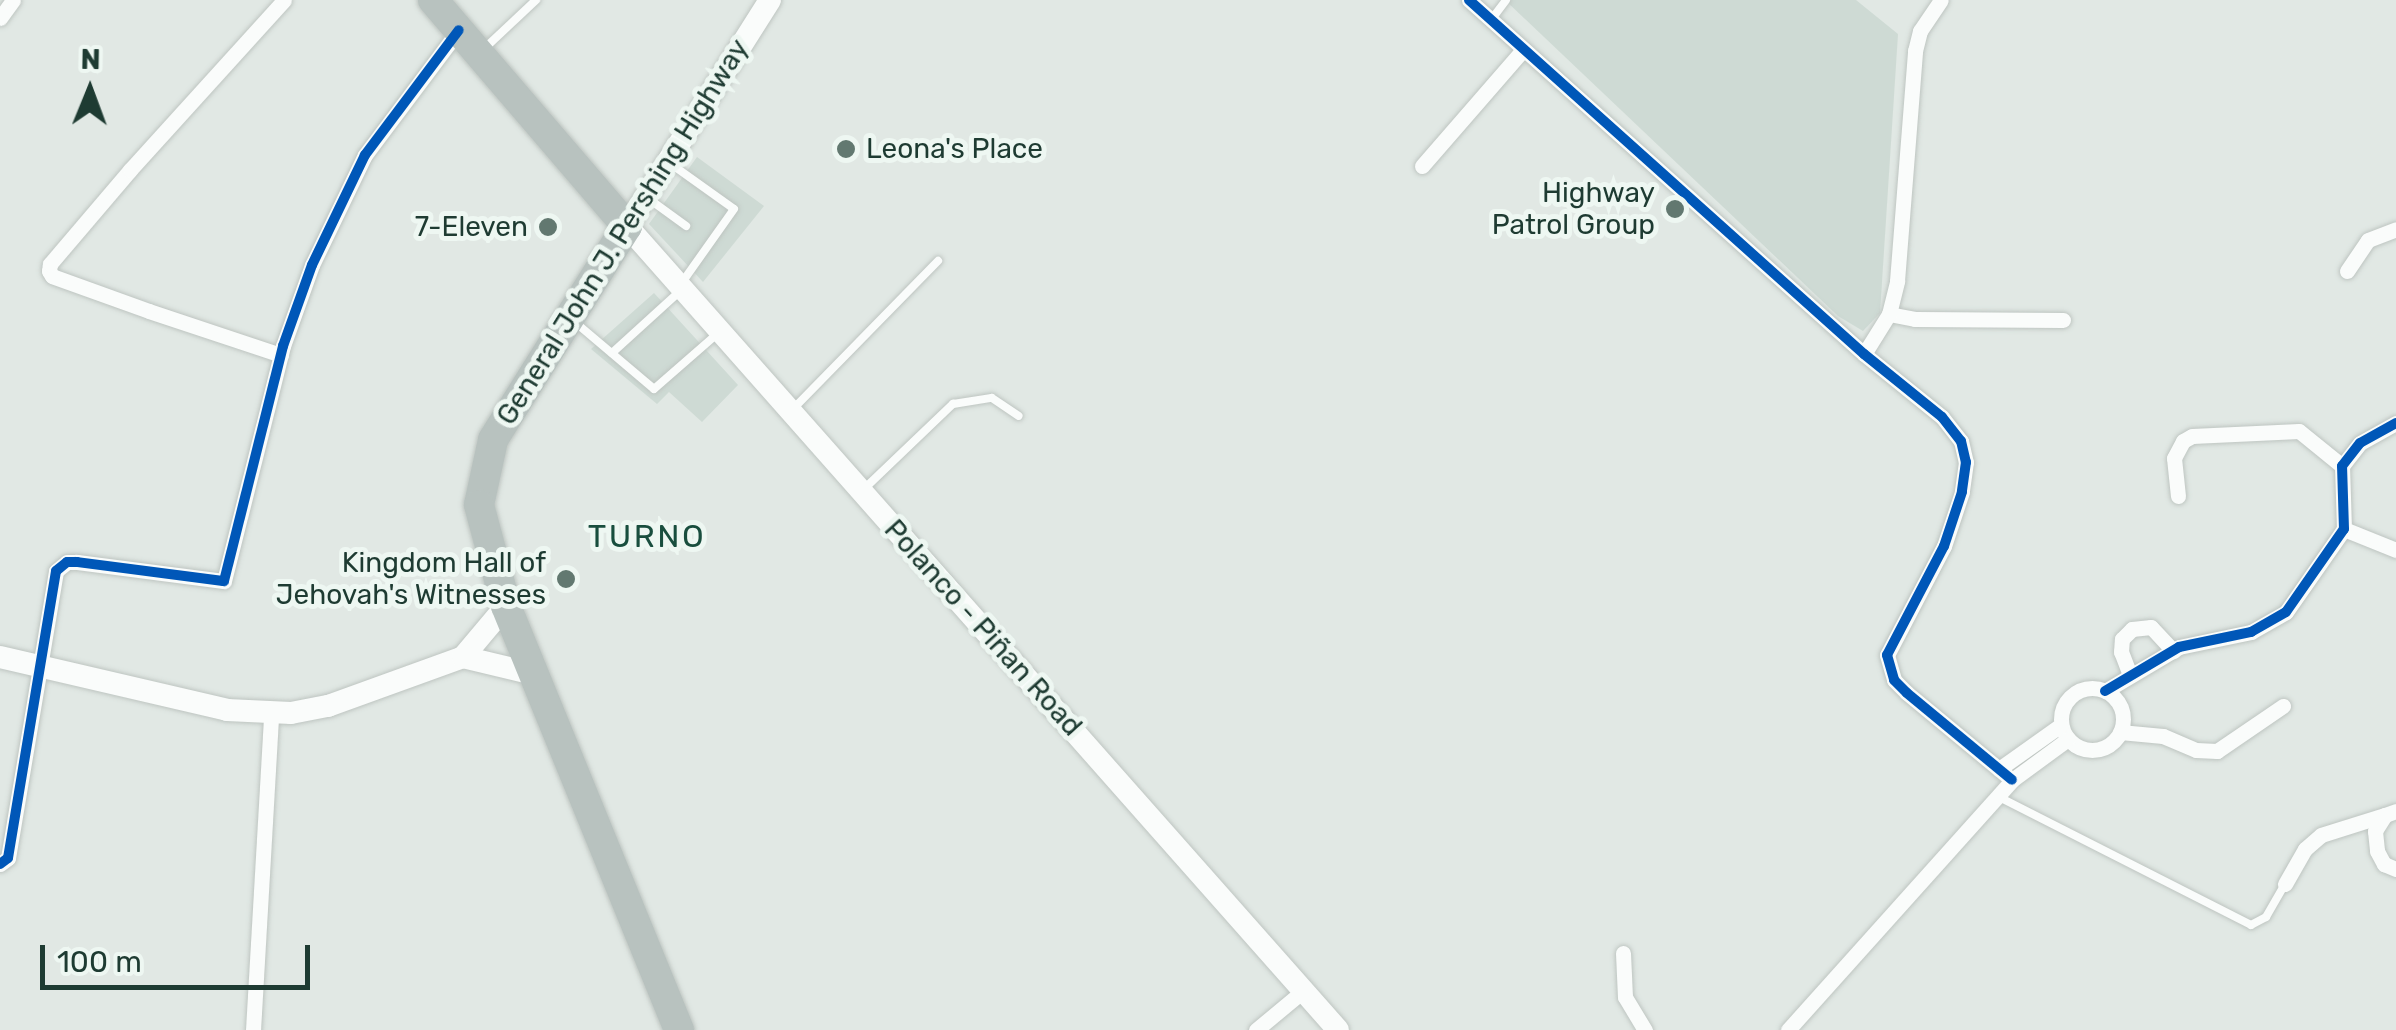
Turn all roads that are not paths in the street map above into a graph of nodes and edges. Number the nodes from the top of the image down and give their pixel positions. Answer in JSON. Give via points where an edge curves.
{"nodes":[{"id":1,"x":13,"y":0,"type":"edge"},
{"id":2,"x":284,"y":0,"type":"edge"},
{"id":3,"x":433,"y":0,"type":"edge"},
{"id":4,"x":536,"y":0,"type":"edge"},
{"id":5,"x":770,"y":0,"type":"edge"},
{"id":6,"x":1469,"y":0,"type":"edge"},
{"id":7,"x":1506,"y":0,"type":"edge"},
{"id":8,"x":1941,"y":0,"type":"edge"},
{"id":9,"x":0,"y":18,"type":"edge"},
{"id":10,"x":1491,"y":20,"type":"junction"},
{"id":11,"x":459,"y":30,"type":"junction"},
{"id":12,"x":1523,"y":50,"type":"junction"},
{"id":13,"x":479,"y":54,"type":"junction"},
{"id":14,"x":668,"y":161,"type":"junction"},
{"id":15,"x":1422,"y":166,"type":"dead end"},
{"id":16,"x":646,"y":196,"type":"junction"},
{"id":17,"x":626,"y":226,"type":"junction"},
{"id":18,"x":686,"y":226,"type":"dead end"},
{"id":19,"x":2396,"y":229,"type":"edge"},
{"id":20,"x":938,"y":260,"type":"dead end"},
{"id":21,"x":2347,"y":271,"type":"dead end"},
{"id":22,"x":681,"y":287,"type":"junction"},
{"id":23,"x":1889,"y":314,"type":"junction"},
{"id":24,"x":569,"y":316,"type":"junction"},
{"id":25,"x":2062,"y":320,"type":"dead end"},
{"id":26,"x":720,"y":331,"type":"junction"},
{"id":27,"x":612,"y":354,"type":"junction"},
{"id":28,"x":1864,"y":354,"type":"junction"},
{"id":29,"x":281,"y":355,"type":"junction"},
{"id":30,"x":791,"y":411,"type":"junction"},
{"id":31,"x":1019,"y":416,"type":"dead end"},
{"id":32,"x":2396,"y":424,"type":"edge"},
{"id":33,"x":2342,"y":466,"type":"junction"},
{"id":34,"x":862,"y":492,"type":"junction"},
{"id":35,"x":2178,"y":496,"type":"dead end"},
{"id":36,"x":2344,"y":528,"type":"junction"},
{"id":37,"x":2396,"y":550,"type":"edge"},
{"id":38,"x":506,"y":606,"type":"junction"},
{"id":39,"x":2173,"y":650,"type":"junction"},
{"id":40,"x":0,"y":657,"type":"edge"},
{"id":41,"x":464,"y":657,"type":"junction"},
{"id":42,"x":38,"y":666,"type":"junction"},
{"id":43,"x":534,"y":674,"type":"junction"},
{"id":44,"x":2130,"y":676,"type":"junction"},
{"id":45,"x":2105,"y":691,"type":"junction"},
{"id":46,"x":2284,"y":706,"type":"dead end"},
{"id":47,"x":271,"y":714,"type":"junction"},
{"id":48,"x":2065,"y":732,"type":"junction"},
{"id":49,"x":2120,"y":732,"type":"junction"},
{"id":50,"x":2006,"y":774,"type":"junction"},
{"id":51,"x":1997,"y":796,"type":"junction"},
{"id":52,"x":2390,"y":813,"type":"edge"},
{"id":53,"x":0,"y":864,"type":"edge"},
{"id":54,"x":2396,"y":870,"type":"edge"},
{"id":55,"x":2285,"y":884,"type":"joint"},
{"id":56,"x":1624,"y":953,"type":"dead end"},
{"id":57,"x":1304,"y":990,"type":"junction"},
{"id":58,"x":253,"y":1030,"type":"edge"},
{"id":59,"x":678,"y":1030,"type":"edge"},
{"id":60,"x":1256,"y":1030,"type":"edge"},
{"id":61,"x":1338,"y":1030,"type":"edge"},
{"id":62,"x":1645,"y":1030,"type":"edge"},
{"id":63,"x":1788,"y":1030,"type":"edge"}],
"edges":[{"from":1,"to":9,"type":"street"},
{"from":2,"to":29,"type":"street","via":[[49,271]]},
{"from":3,"to":11,"type":"highway"},
{"from":4,"to":13,"type":"lane"},
{"from":5,"to":14,"type":"main road","name":"General John J. Pershing Highway"},
{"from":6,"to":10,"type":"street"},
{"from":7,"to":10,"type":"lane"},
{"from":8,"to":23,"type":"street","via":[[1915,52],[1904,229]]},
{"from":10,"to":12,"type":"street"},
{"from":11,"to":13,"type":"highway"},
{"from":11,"to":29,"type":"street","via":[[365,155],[318,252]]},
{"from":12,"to":15,"type":"street"},
{"from":12,"to":28,"type":"street"},
{"from":13,"to":17,"type":"highway"},
{"from":14,"to":16,"type":"main road","name":"General John J. Pershing Highway"},
{"from":14,"to":22,"type":"lane","via":[[734,209]]},
{"from":16,"to":17,"type":"main road","name":"General John J. Pershing Highway"},
{"from":16,"to":18,"type":"lane"},
{"from":17,"to":22,"type":"main road","name":"Polanco - Piñan Road"},
{"from":17,"to":24,"type":"highway","name":"General John J. Pershing Highway"},
{"from":19,"to":21,"type":"street","via":[[2368,240]]},
{"from":20,"to":30,"type":"lane"},
{"from":22,"to":26,"type":"main road","name":"Polanco - Piñan Road"},
{"from":22,"to":27,"type":"lane"},
{"from":23,"to":25,"type":"street"},
{"from":23,"to":28,"type":"street"},
{"from":24,"to":27,"type":"lane"},
{"from":24,"to":38,"type":"highway","name":"General John J. Pershing Highway","via":[[484,464],[481,520]]},
{"from":26,"to":27,"type":"lane","via":[[654,389]]},
{"from":26,"to":30,"type":"main road","name":"Polanco - Piñan Road"},
{"from":28,"to":50,"type":"street","via":[[1942,417],[1961,441],[1966,462],[1944,546],[1892,638],[1887,655],[1894,680]]},
{"from":29,"to":42,"type":"street","via":[[224,580],[67,562],[53,580]]},
{"from":30,"to":34,"type":"main road","name":"Polanco - Piñan Road"},
{"from":31,"to":34,"type":"lane","via":[[992,398],[952,404]]},
{"from":32,"to":33,"type":"street","via":[[2360,443]]},
{"from":33,"to":35,"type":"street","via":[[2299,431],[2192,436],[2174,458]]},
{"from":33,"to":36,"type":"street"},
{"from":34,"to":57,"type":"main road","name":"Polanco - Piñan Road"},
{"from":36,"to":37,"type":"street"},
{"from":36,"to":39,"type":"street","via":[[2270,625]]},
{"from":38,"to":41,"type":"main road"},
{"from":38,"to":43,"type":"highway","name":"General John J. Pershing Highway"},
{"from":39,"to":44,"type":"street"},
{"from":39,"to":44,"type":"street","via":[[2151,627],[2132,629],[2120,652]]},
{"from":40,"to":42,"type":"main road"},
{"from":41,"to":43,"type":"main road"},
{"from":41,"to":47,"type":"main road","via":[[328,706]]},
{"from":42,"to":47,"type":"main road"},
{"from":42,"to":53,"type":"street","via":[[8,858]]},
{"from":43,"to":59,"type":"highway","name":"General John J. Pershing Highway"},
{"from":44,"to":45,"type":"street"},
{"from":45,"to":48,"type":"street","via":[[2072,694],[2062,708]]},
{"from":45,"to":49,"type":"street","via":[[2121,709]]},
{"from":46,"to":49,"type":"street","via":[[2216,752]]},
{"from":47,"to":58,"type":"street"},
{"from":48,"to":49,"type":"street","via":[[2081,748],[2096,749]]},
{"from":48,"to":50,"type":"street"},
{"from":50,"to":51,"type":"street"},
{"from":51,"to":55,"type":"lane","via":[[2251,925],[2266,917]]},
{"from":51,"to":63,"type":"street"},
{"from":52,"to":54,"type":"street","via":[[2374,831],[2384,864]]},
{"from":52,"to":55,"type":"street","via":[[2322,835],[2305,849]]},
{"from":56,"to":62,"type":"street","via":[[1625,997]]},
{"from":57,"to":60,"type":"street"},
{"from":57,"to":61,"type":"main road","name":"Polanco - Piñan Road"}]}
